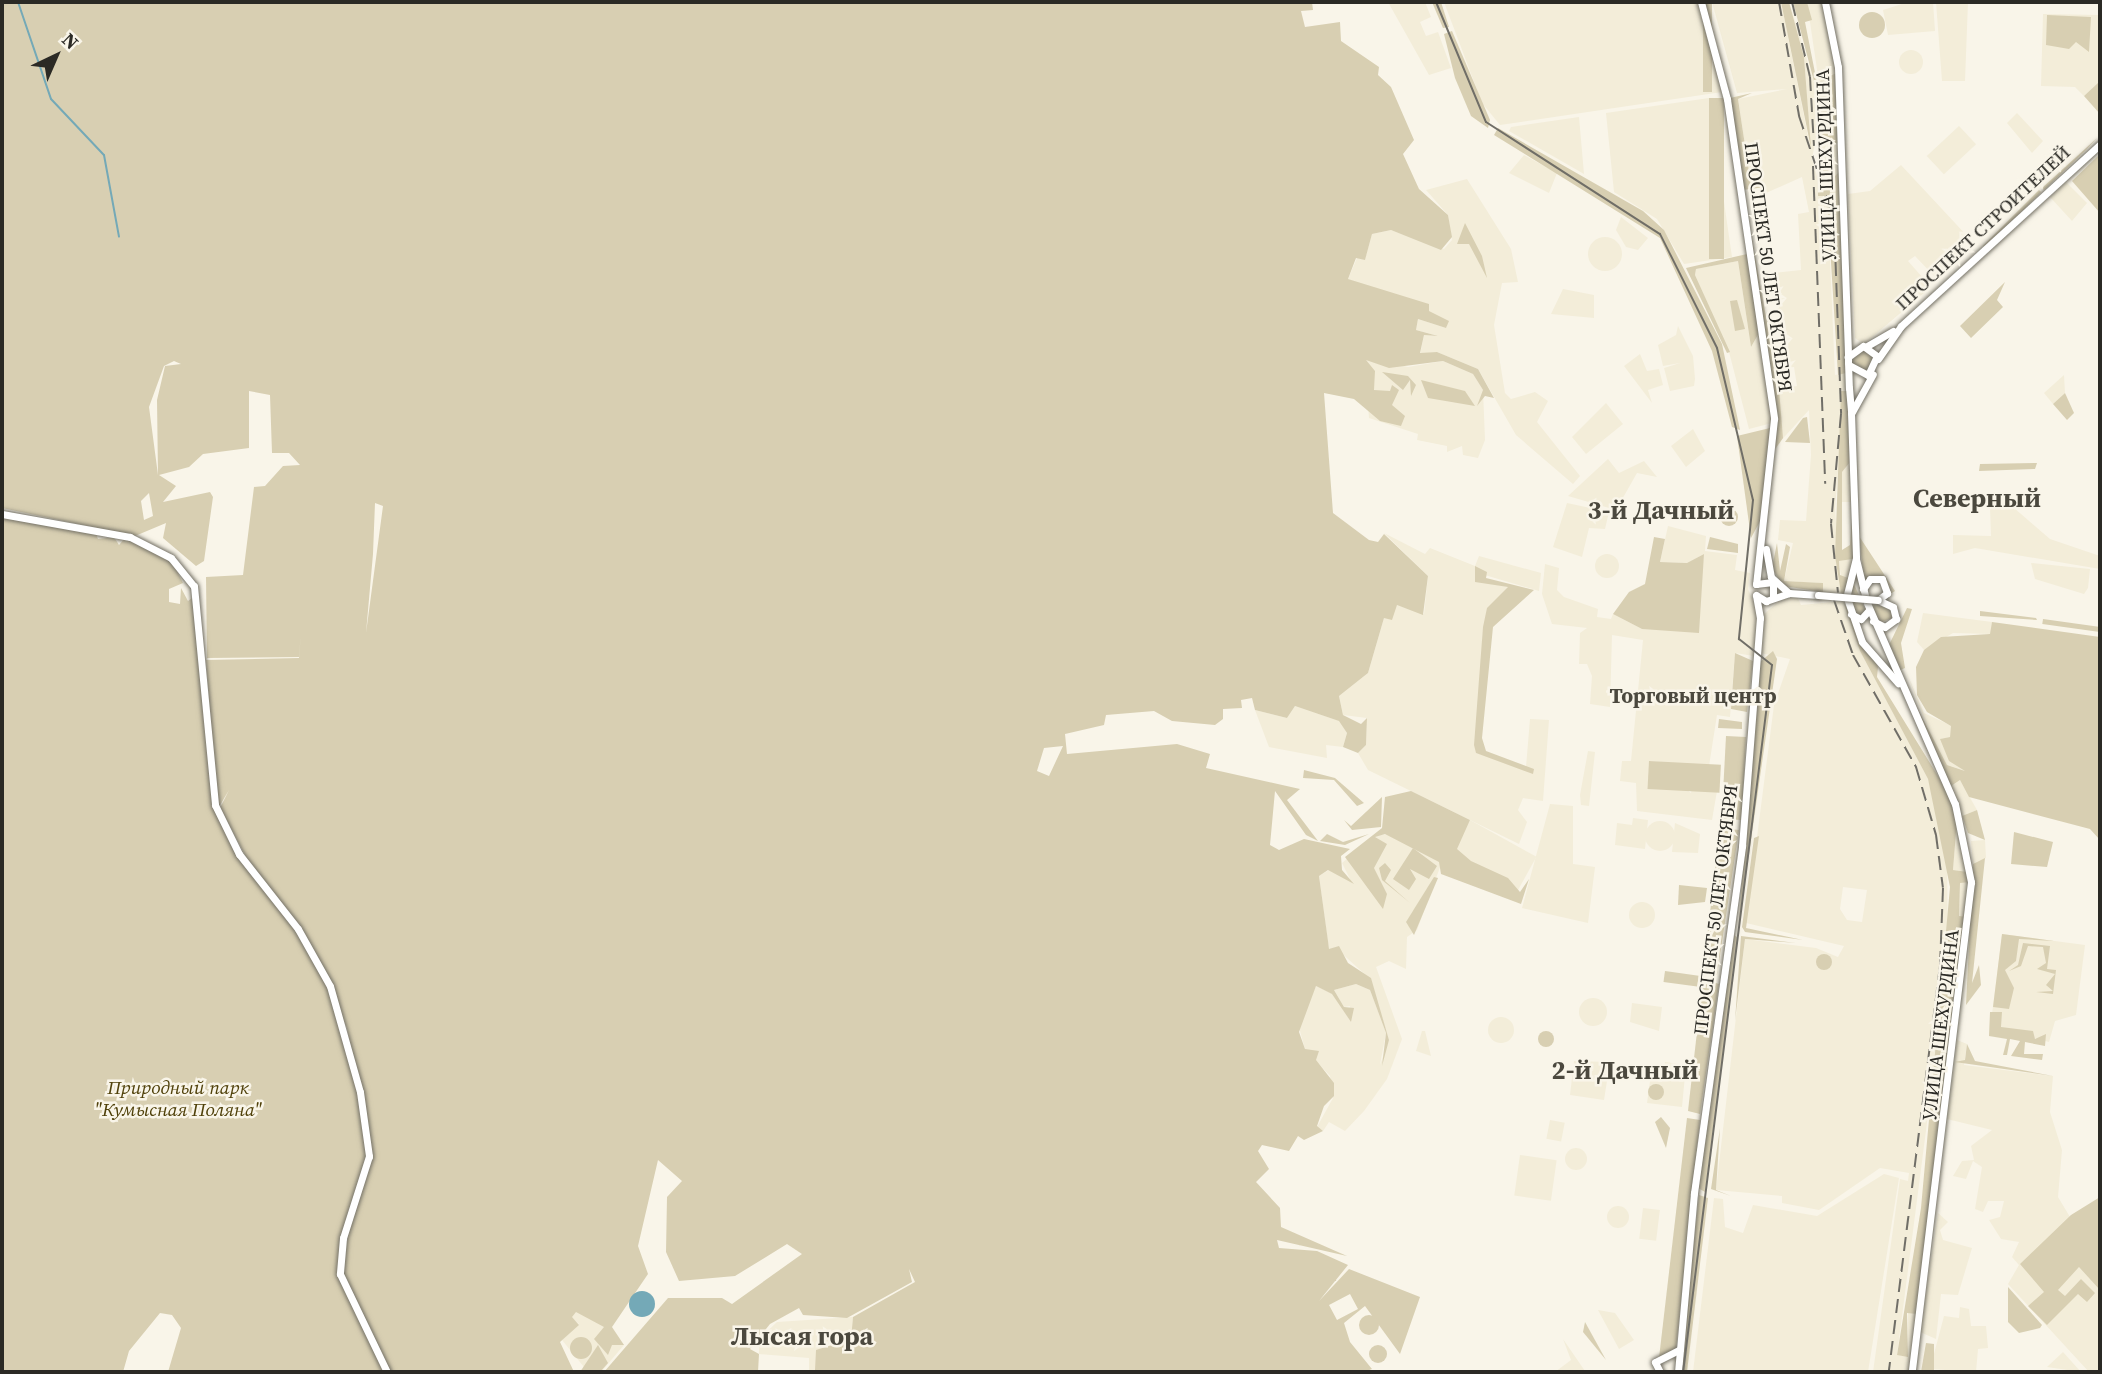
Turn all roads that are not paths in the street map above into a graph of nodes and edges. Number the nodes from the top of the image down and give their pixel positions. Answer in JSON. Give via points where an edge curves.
{"nodes":[{"id":1,"x":1701,"y":2,"type":"edge"},
{"id":2,"x":1825,"y":2,"type":"edge"},
{"id":3,"x":2100,"y":136,"type":"edge"},
{"id":4,"x":2100,"y":144,"type":"edge"},
{"id":5,"x":2086,"y":154,"type":"junction"},
{"id":6,"x":1901,"y":326,"type":"junction"},
{"id":7,"x":1847,"y":328,"type":"junction"},
{"id":8,"x":1865,"y":346,"type":"junction"},
{"id":9,"x":1878,"y":359,"type":"junction"},
{"id":10,"x":1848,"y":361,"type":"junction"},
{"id":11,"x":1874,"y":372,"type":"junction"},
{"id":12,"x":1851,"y":413,"type":"junction"},
{"id":13,"x":2,"y":514,"type":"edge"},
{"id":14,"x":1766,"y":541,"type":"junction"},
{"id":15,"x":1856,"y":559,"type":"junction"},
{"id":16,"x":1757,"y":580,"type":"junction"},
{"id":17,"x":1772,"y":580,"type":"junction"},
{"id":18,"x":1789,"y":593,"type":"junction"},
{"id":19,"x":1848,"y":593,"type":"junction"},
{"id":20,"x":1755,"y":595,"type":"junction"},
{"id":21,"x":1865,"y":597,"type":"junction"},
{"id":22,"x":1772,"y":599,"type":"junction"},
{"id":23,"x":1878,"y":600,"type":"junction"},
{"id":24,"x":1851,"y":613,"type":"junction"},
{"id":25,"x":1760,"y":618,"type":"junction"},
{"id":26,"x":1872,"y":621,"type":"junction"},
{"id":27,"x":1893,"y":674,"type":"junction"},
{"id":28,"x":1680,"y":1349,"type":"junction"},
{"id":29,"x":1657,"y":1368,"type":"edge"},
{"id":30,"x":387,"y":1372,"type":"edge"},
{"id":31,"x":1678,"y":1372,"type":"edge"},
{"id":32,"x":1912,"y":1372,"type":"edge"}],
"edges":[{"from":1,"to":14,"type":"main road","name":"ПРОСПЕКТ 50 ЛЕТ ОКТЯБРЯ","via":[[1727,99],[1774,419]]},
{"from":2,"to":7,"type":"main road","name":"УЛИЦА ШЕХУРДИНА","via":[[1831,12],[1838,67]]},
{"from":3,"to":5,"type":"main road","name":"ПРОСПЕКТ СТРОИТЕЛЕЙ"},
{"from":4,"to":5,"type":"main road","name":"ПРОСПЕКТ СТРОИТЕЛЕЙ"},
{"from":5,"to":6,"type":"main road","name":"ПРОСПЕКТ СТРОИТЕЛЕЙ"},
{"from":6,"to":8,"type":"main road","name":"ПРОСПЕКТ СТРОИТЕЛЕЙ"},
{"from":6,"to":9,"type":"main road","name":"ПРОСПЕКТ СТРОИТЕЛЕЙ"},
{"from":7,"to":8,"type":"main road"},
{"from":7,"to":10,"type":"main road","name":"УЛИЦА ШЕХУРДИНА"},
{"from":8,"to":9,"type":"main road"},
{"from":8,"to":10,"type":"main road","name":"ПРОСПЕКТ СТРОИТЕЛЕЙ"},
{"from":9,"to":11,"type":"main road","name":"ПРОСПЕКТ СТРОИТЕЛЕЙ"},
{"from":10,"to":11,"type":"main road","via":[[1860,376]]},
{"from":10,"to":12,"type":"main road","name":"УЛИЦА ШЕХУРДИНА"},
{"from":11,"to":12,"type":"main road"},
{"from":12,"to":15,"type":"main road","name":"УЛИЦА ШЕХУРДИНА"},
{"from":13,"to":30,"type":"main road","via":[[130,537],[180,566],[200,601],[215,805],[239,854],[320,968],[360,1092],[369,1156],[343,1238],[340,1274]]},
{"from":14,"to":16,"type":"main road","name":"ПРОСПЕКТ 50 ЛЕТ ОКТЯБРЯ"},
{"from":14,"to":17,"type":"main road","name":"ПРОСПЕКТ 50 ЛЕТ ОКТЯБРЯ"},
{"from":15,"to":19,"type":"main road","name":"УЛИЦА ШЕХУРДИНА"},
{"from":15,"to":21,"type":"main road","name":"УЛИЦА ШЕХУРДИНА"},
{"from":16,"to":17,"type":"main road"},
{"from":16,"to":20,"type":"main road","name":"ПРОСПЕКТ 50 ЛЕТ ОКТЯБРЯ"},
{"from":17,"to":18,"type":"main road"},
{"from":17,"to":22,"type":"main road","name":"ПРОСПЕКТ 50 ЛЕТ ОКТЯБРЯ"},
{"from":18,"to":22,"type":"main road"},
{"from":18,"to":23,"type":"main road","bridge":true},
{"from":19,"to":21,"type":"main road"},
{"from":19,"to":24,"type":"main road","name":"УЛИЦА ШЕХУРДИНА"},
{"from":20,"to":22,"type":"main road"},
{"from":20,"to":25,"type":"main road","name":"ПРОСПЕКТ 50 ЛЕТ ОКТЯБРЯ"},
{"from":21,"to":23,"type":"main road","via":[[1870,579],[1882,579],[1888,593]]},
{"from":21,"to":24,"type":"main road","via":[[1861,619]]},
{"from":21,"to":26,"type":"main road","name":"УЛИЦА ШЕХУРДИНА"},
{"from":22,"to":25,"type":"main road","name":"ПРОСПЕКТ 50 ЛЕТ ОКТЯБРЯ"},
{"from":23,"to":26,"type":"main road","via":[[1894,607],[1896,619],[1885,627]]},
{"from":24,"to":27,"type":"main road","name":"УЛИЦА ШЕХУРДИНА","via":[[1867,650]]},
{"from":25,"to":28,"type":"main road","name":"ПРОСПЕКТ 50 ЛЕТ ОКТЯБРЯ","via":[[1742,846],[1693,1206]]},
{"from":26,"to":27,"type":"main road","name":"УЛИЦА ШЕХУРДИНА"},
{"from":27,"to":32,"type":"main road","name":"УЛИЦА ШЕХУРДИНА","via":[[1955,804],[1972,896]]},
{"from":28,"to":29,"type":"main road"},
{"from":28,"to":31,"type":"main road","name":"ПРОСПЕКТ 50 ЛЕТ ОКТЯБРЯ"}]}
